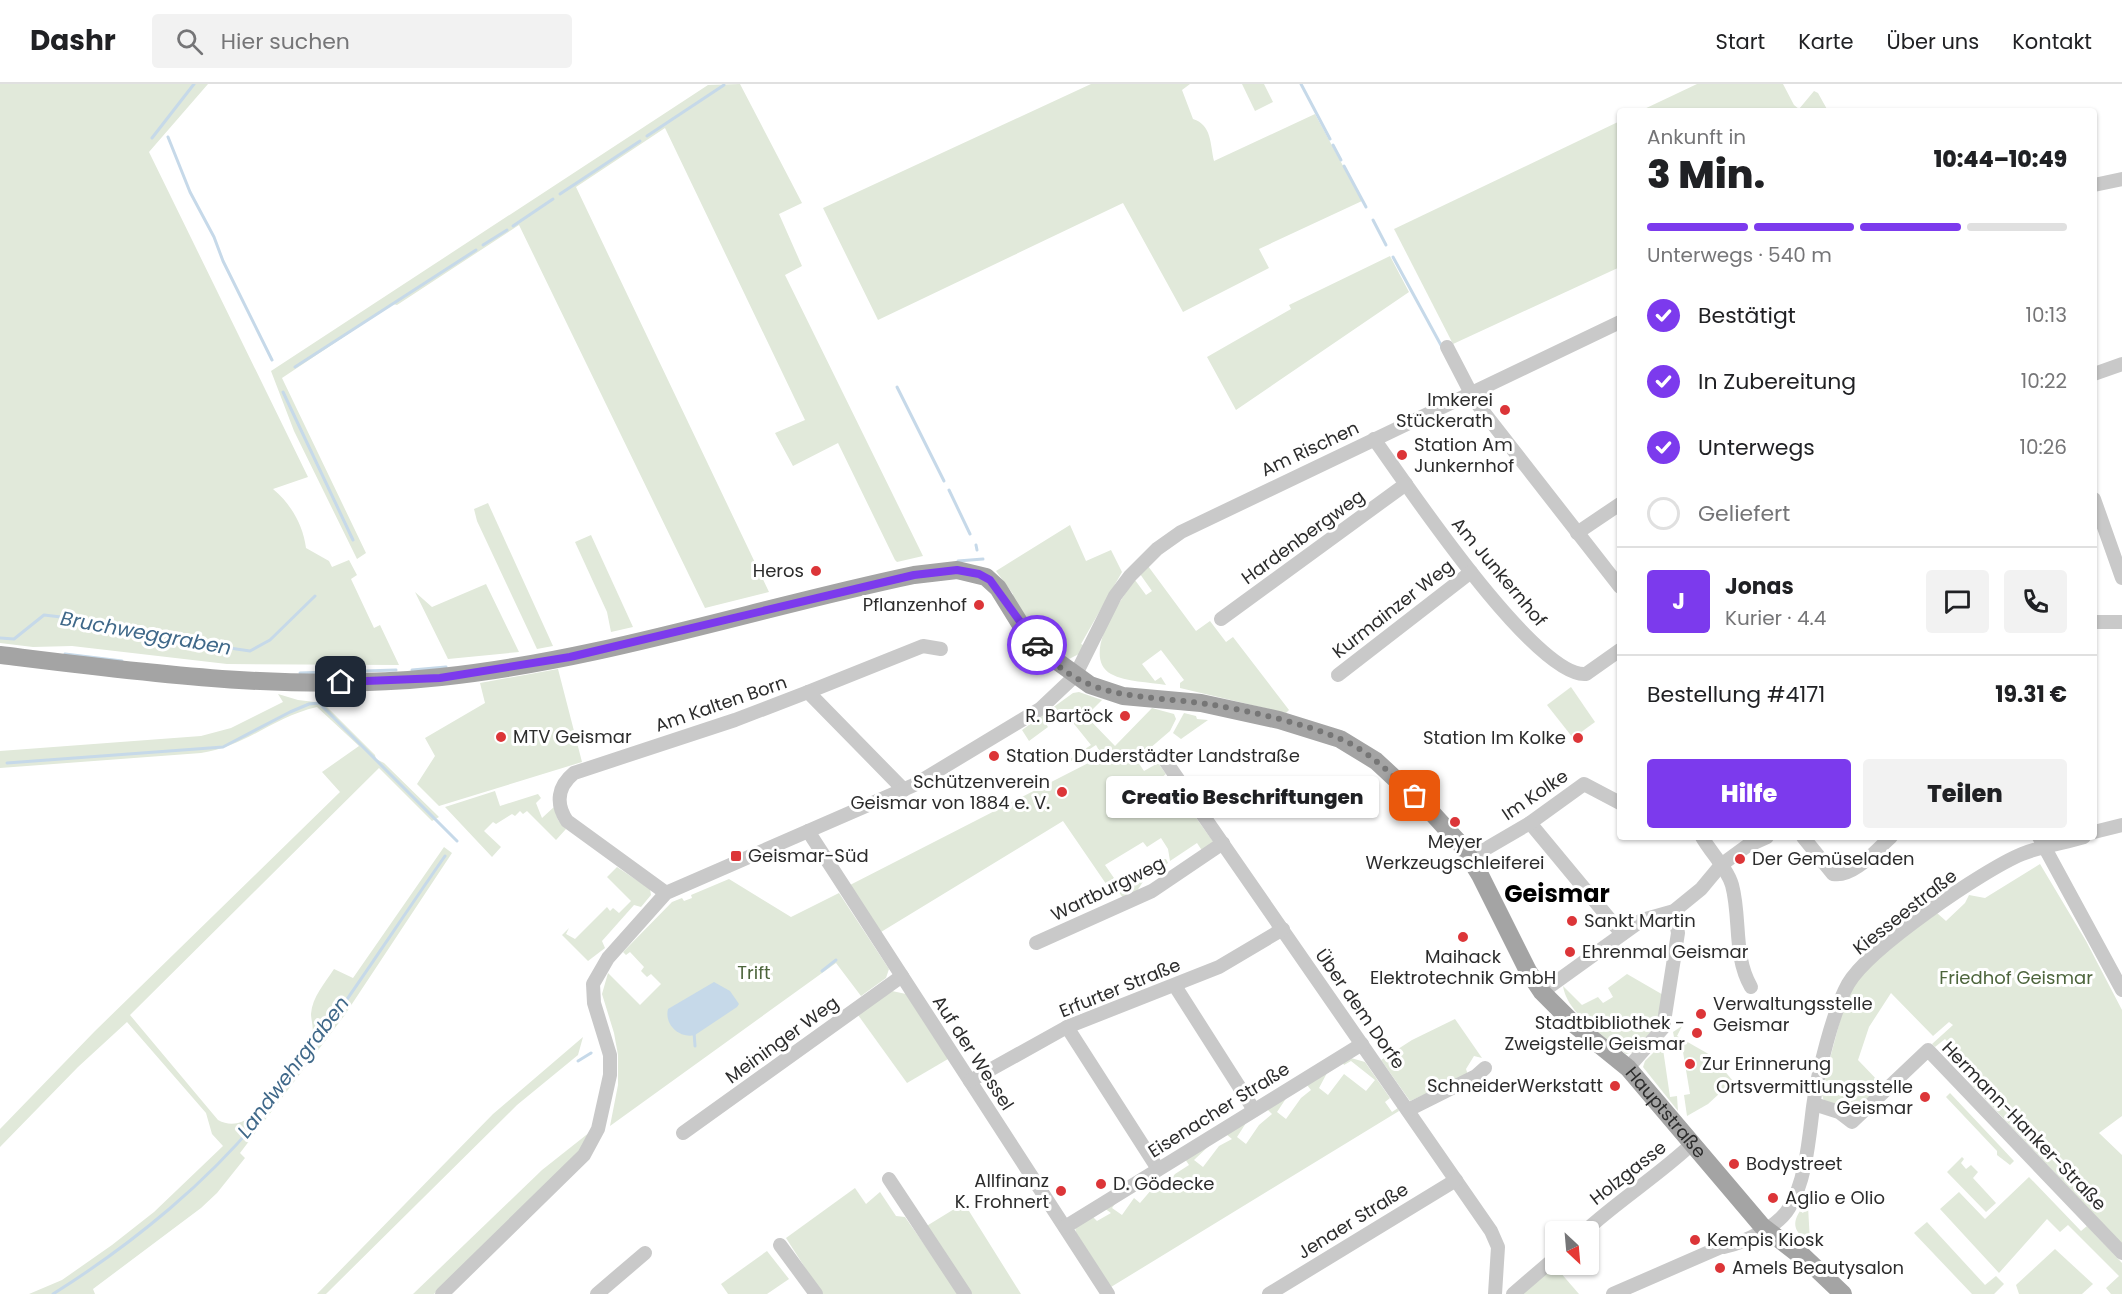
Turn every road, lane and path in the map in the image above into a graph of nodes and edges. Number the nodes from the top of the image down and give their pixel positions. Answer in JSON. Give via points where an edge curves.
{"nodes":[{"id":1,"x":2122,"y":179,"type":"edge"},
{"id":2,"x":2097,"y":184,"type":"edge"},
{"id":3,"x":1617,"y":323,"type":"edge"},
{"id":4,"x":1447,"y":346,"type":"dead end"},
{"id":5,"x":2122,"y":364,"type":"edge"},
{"id":6,"x":2097,"y":373,"type":"edge"},
{"id":7,"x":1471,"y":393,"type":"junction"},
{"id":8,"x":1374,"y":439,"type":"junction"},
{"id":9,"x":1406,"y":484,"type":"junction"},
{"id":10,"x":1617,"y":506,"type":"edge"},
{"id":11,"x":2097,"y":507,"type":"edge"},
{"id":12,"x":1577,"y":532,"type":"junction"},
{"id":13,"x":1471,"y":572,"type":"junction"},
{"id":14,"x":2122,"y":578,"type":"edge"},
{"id":15,"x":1617,"y":583,"type":"edge"},
{"id":16,"x":1221,"y":619,"type":"dead end"},
{"id":17,"x":2097,"y":622,"type":"edge"},
{"id":18,"x":2122,"y":622,"type":"edge"},
{"id":19,"x":941,"y":649,"type":"dead end"},
{"id":20,"x":1617,"y":652,"type":"edge"},
{"id":21,"x":0,"y":655,"type":"edge"},
{"id":22,"x":1338,"y":675,"type":"dead end"},
{"id":23,"x":1075,"y":676,"type":"junction"},
{"id":24,"x":808,"y":692,"type":"junction"},
{"id":25,"x":1162,"y":756,"type":"dead end"},
{"id":26,"x":904,"y":790,"type":"junction"},
{"id":27,"x":1617,"y":802,"type":"edge"},
{"id":28,"x":1530,"y":823,"type":"junction"},
{"id":29,"x":2122,"y":825,"type":"edge"},
{"id":30,"x":808,"y":831,"type":"junction"},
{"id":31,"x":2097,"y":831,"type":"edge"},
{"id":32,"x":1704,"y":840,"type":"edge"},
{"id":33,"x":1760,"y":840,"type":"edge"},
{"id":34,"x":1805,"y":840,"type":"edge"},
{"id":35,"x":1888,"y":840,"type":"edge"},
{"id":36,"x":2042,"y":841,"type":"edge"},
{"id":37,"x":1222,"y":843,"type":"junction"},
{"id":38,"x":1470,"y":858,"type":"junction"},
{"id":39,"x":1721,"y":864,"type":"junction"},
{"id":40,"x":666,"y":893,"type":"junction"},
{"id":41,"x":1674,"y":911,"type":"junction"},
{"id":42,"x":1283,"y":929,"type":"junction"},
{"id":43,"x":1622,"y":934,"type":"junction"},
{"id":44,"x":1036,"y":943,"type":"dead end"},
{"id":45,"x":902,"y":976,"type":"junction"},
{"id":46,"x":1175,"y":986,"type":"junction"},
{"id":47,"x":1751,"y":987,"type":"dead end"},
{"id":48,"x":2122,"y":990,"type":"edge"},
{"id":49,"x":1542,"y":992,"type":"junction"},
{"id":50,"x":1067,"y":1028,"type":"junction"},
{"id":51,"x":1362,"y":1044,"type":"junction"},
{"id":52,"x":1485,"y":1068,"type":"dead end"},
{"id":53,"x":1628,"y":1068,"type":"junction"},
{"id":54,"x":970,"y":1081,"type":"junction"},
{"id":55,"x":1814,"y":1104,"type":"junction"},
{"id":56,"x":1254,"y":1110,"type":"junction"},
{"id":57,"x":1408,"y":1110,"type":"junction"},
{"id":58,"x":683,"y":1133,"type":"dead end"},
{"id":59,"x":1693,"y":1143,"type":"junction"},
{"id":60,"x":1158,"y":1169,"type":"junction"},
{"id":61,"x":889,"y":1179,"type":"dead end"},
{"id":62,"x":1456,"y":1179,"type":"junction"},
{"id":63,"x":1597,"y":1221,"type":"edge"},
{"id":64,"x":1767,"y":1225,"type":"junction"},
{"id":65,"x":1065,"y":1227,"type":"junction"},
{"id":66,"x":780,"y":1245,"type":"dead end"},
{"id":67,"x":645,"y":1253,"type":"dead end"},
{"id":68,"x":2122,"y":1253,"type":"edge"},
{"id":69,"x":1545,"y":1266,"type":"edge"},
{"id":70,"x":442,"y":1294,"type":"edge"},
{"id":71,"x":597,"y":1294,"type":"edge"},
{"id":72,"x":816,"y":1294,"type":"edge"},
{"id":73,"x":965,"y":1294,"type":"edge"},
{"id":74,"x":1107,"y":1294,"type":"edge"},
{"id":75,"x":1269,"y":1294,"type":"edge"},
{"id":76,"x":1495,"y":1294,"type":"edge"},
{"id":77,"x":1513,"y":1294,"type":"edge"},
{"id":78,"x":1613,"y":1294,"type":"edge"},
{"id":79,"x":1843,"y":1294,"type":"edge"}],
"edges":[{"from":1,"to":2,"type":"street"},
{"from":3,"to":7,"type":"street","name":"Am Rischen"},
{"from":4,"to":7,"type":"street"},
{"from":5,"to":6,"type":"street"},
{"from":7,"to":8,"type":"street","name":"Am Rischen"},
{"from":7,"to":12,"type":"street"},
{"from":8,"to":9,"type":"street","name":"Am Junkernhof"},
{"from":8,"to":23,"type":"street","name":"Am Rischen","via":[[1201,521],[1157,549],[1115,596]]},
{"from":9,"to":13,"type":"street","name":"Am Junkernhof"},
{"from":9,"to":16,"type":"street","name":"Hardenbergweg"},
{"from":10,"to":12,"type":"street"},
{"from":11,"to":14,"type":"street"},
{"from":12,"to":15,"type":"street"},
{"from":13,"to":20,"type":"street","name":"Am Junkernhof","via":[[1522,631],[1568,671],[1586,674]]},
{"from":13,"to":22,"type":"street","name":"Kurmainzer Weg"},
{"from":17,"to":18,"type":"street"},
{"from":19,"to":24,"type":"street","name":"Am Kalten Born","via":[[923,646]]},
{"from":21,"to":23,"type":"main road","name":"Hauptstraße","via":[[196,678],[275,683],[407,680],[494,671],[628,645],[884,582],[957,570],[990,580],[1040,649]]},
{"from":23,"to":26,"type":"street","via":[[1026,719]]},
{"from":23,"to":38,"type":"main road","name":"Hauptstraße","via":[[1123,696],[1233,708],[1347,742],[1376,761],[1415,796]]},
{"from":24,"to":26,"type":"street","name":"Am Kalten Born"},
{"from":24,"to":40,"type":"street","name":"Am Kalten Born","via":[[582,769],[564,782],[560,802],[567,821]]},
{"from":25,"to":37,"type":"street","name":"Über dem Dorfe"},
{"from":26,"to":30,"type":"street"},
{"from":27,"to":28,"type":"street","name":"Im Kolke","via":[[1584,784]]},
{"from":28,"to":38,"type":"street","name":"Im Kolke"},
{"from":28,"to":43,"type":"street"},
{"from":29,"to":31,"type":"street"},
{"from":30,"to":40,"type":"street"},
{"from":30,"to":45,"type":"street","name":"Auf der Wessel"},
{"from":32,"to":39,"type":"street"},
{"from":33,"to":39,"type":"street"},
{"from":34,"to":35,"type":"street","via":[[1838,875],[1860,864]]},
{"from":36,"to":48,"type":"street"},
{"from":36,"to":55,"type":"street","name":"Kiesseestraße","via":[[1983,875],[1875,954],[1853,977],[1838,1012]]},
{"from":37,"to":42,"type":"street","name":"Über dem Dorfe"},
{"from":37,"to":44,"type":"street","name":"Wartburgweg","via":[[1152,891]]},
{"from":38,"to":49,"type":"main road","name":"Hauptstraße"},
{"from":39,"to":41,"type":"street","via":[[1701,889]]},
{"from":39,"to":47,"type":"street","via":[[1731,883],[1742,962]]},
{"from":40,"to":70,"type":"street","via":[[600,969],[593,984],[592,995],[606,1036],[610,1075],[598,1128],[584,1155]]},
{"from":41,"to":43,"type":"street","via":[[1642,920]]},
{"from":41,"to":53,"type":"street","via":[[1678,933],[1663,1028]]},
{"from":42,"to":46,"type":"street","name":"Erfurter Straße","via":[[1219,967]]},
{"from":42,"to":51,"type":"street","name":"Über dem Dorfe"},
{"from":43,"to":49,"type":"street"},
{"from":45,"to":54,"type":"street","name":"Auf der Wessel"},
{"from":45,"to":58,"type":"street","name":"Meininger Weg"},
{"from":46,"to":50,"type":"street","name":"Erfurter Straße"},
{"from":46,"to":56,"type":"street"},
{"from":49,"to":53,"type":"main road","name":"Hauptstraße"},
{"from":50,"to":54,"type":"street","name":"Erfurter Straße"},
{"from":50,"to":60,"type":"street"},
{"from":51,"to":56,"type":"street","name":"Eisenacher Straße"},
{"from":51,"to":57,"type":"street","name":"Über dem Dorfe"},
{"from":52,"to":57,"type":"street"},
{"from":53,"to":59,"type":"main road","name":"Hauptstraße"},
{"from":54,"to":65,"type":"street","name":"Auf der Wessel"},
{"from":55,"to":64,"type":"street","name":"Kiesseestraße","via":[[1809,1147],[1797,1188],[1788,1210]]},
{"from":55,"to":68,"type":"street","name":"Hermann-Hanker-Straße","via":[[1839,1112],[1852,1122],[1928,1050]]},
{"from":56,"to":60,"type":"street","name":"Eisenacher Straße"},
{"from":57,"to":62,"type":"street","name":"Über dem Dorfe"},
{"from":59,"to":63,"type":"street","name":"Holzgasse"},
{"from":59,"to":64,"type":"main road","name":"Hauptstraße"},
{"from":60,"to":65,"type":"street","name":"Eisenacher Straße"},
{"from":61,"to":73,"type":"street"},
{"from":62,"to":75,"type":"street","name":"Jenaer Straße"},
{"from":62,"to":76,"type":"street","name":"Über dem Dorfe","via":[[1496,1240]]},
{"from":64,"to":78,"type":"street","name":"Kiesseestraße"},
{"from":64,"to":79,"type":"main road","name":"Hauptstraße"},
{"from":65,"to":74,"type":"street","name":"Auf der Wessel"},
{"from":66,"to":72,"type":"street"},
{"from":67,"to":71,"type":"street"},
{"from":69,"to":77,"type":"street"}]}
